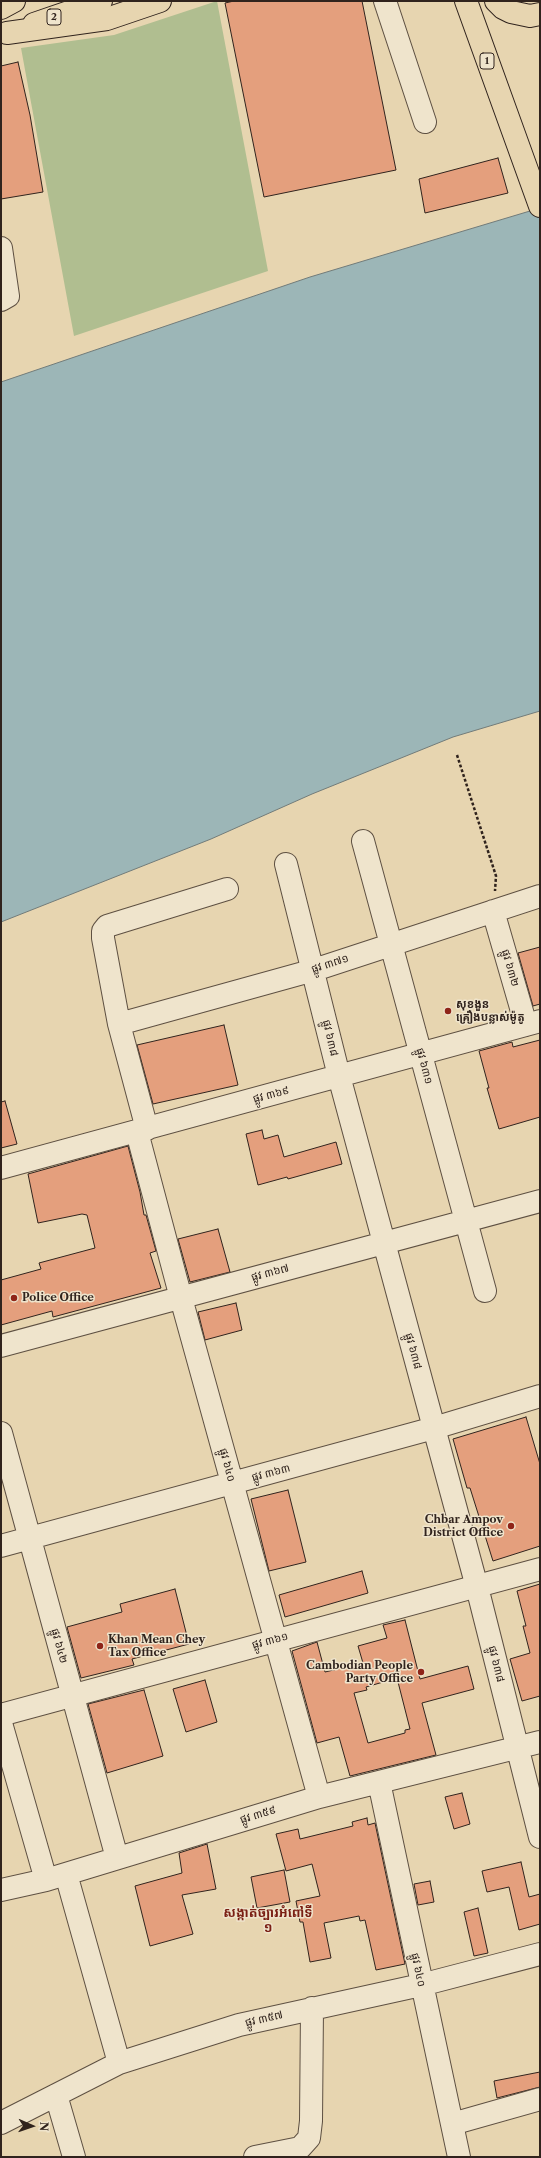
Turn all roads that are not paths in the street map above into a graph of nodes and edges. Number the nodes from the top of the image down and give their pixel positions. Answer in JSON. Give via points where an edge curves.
{"nodes":[{"id":1,"x":14,"y":1,"type":"edge"},
{"id":2,"x":22,"y":1,"type":"edge"},
{"id":3,"x":101,"y":1,"type":"edge"},
{"id":4,"x":160,"y":1,"type":"edge"},
{"id":5,"x":385,"y":1,"type":"edge"},
{"id":6,"x":458,"y":1,"type":"edge"},
{"id":7,"x":466,"y":1,"type":"edge"},
{"id":8,"x":496,"y":1,"type":"edge"},
{"id":9,"x":1,"y":8,"type":"edge"},
{"id":10,"x":535,"y":15,"type":"edge"},
{"id":11,"x":476,"y":28,"type":"junction"},
{"id":12,"x":4,"y":34,"type":"edge"},
{"id":13,"x":425,"y":122,"type":"dead end"},
{"id":14,"x":540,"y":206,"type":"edge"},
{"id":15,"x":1,"y":248,"type":"edge"},
{"id":16,"x":1,"y":300,"type":"edge"},
{"id":17,"x":363,"y":841,"type":"dead end"},
{"id":18,"x":286,"y":864,"type":"dead end"},
{"id":19,"x":227,"y":890,"type":"dead end"},
{"id":20,"x":540,"y":896,"type":"edge"},
{"id":21,"x":493,"y":911,"type":"junction"},
{"id":22,"x":391,"y":944,"type":"junction"},
{"id":23,"x":314,"y":970,"type":"junction"},
{"id":24,"x":533,"y":1023,"type":"edge"},
{"id":25,"x":119,"y":1024,"type":"junction"},
{"id":26,"x":421,"y":1054,"type":"junction"},
{"id":27,"x":339,"y":1076,"type":"junction"},
{"id":28,"x":142,"y":1130,"type":"junction"},
{"id":29,"x":1,"y":1168,"type":"edge"},
{"id":30,"x":540,"y":1200,"type":"edge"},
{"id":31,"x":465,"y":1221,"type":"junction"},
{"id":32,"x":384,"y":1242,"type":"junction"},
{"id":33,"x":485,"y":1291,"type":"dead end"},
{"id":34,"x":181,"y":1298,"type":"junction"},
{"id":35,"x":1,"y":1346,"type":"edge"},
{"id":36,"x":540,"y":1396,"type":"edge"},
{"id":37,"x":434,"y":1428,"type":"junction"},
{"id":38,"x":1,"y":1433,"type":"edge"},
{"id":39,"x":232,"y":1484,"type":"junction"},
{"id":40,"x":29,"y":1537,"type":"junction"},
{"id":41,"x":1,"y":1546,"type":"edge"},
{"id":42,"x":540,"y":1569,"type":"edge"},
{"id":43,"x":477,"y":1587,"type":"junction"},
{"id":44,"x":275,"y":1640,"type":"junction"},
{"id":45,"x":72,"y":1695,"type":"junction"},
{"id":46,"x":1,"y":1714,"type":"edge"},
{"id":47,"x":1,"y":1723,"type":"edge"},
{"id":48,"x":540,"y":1742,"type":"edge"},
{"id":49,"x":517,"y":1747,"type":"junction"},
{"id":50,"x":379,"y":1782,"type":"junction"},
{"id":51,"x":319,"y":1797,"type":"junction"},
{"id":52,"x":540,"y":1836,"type":"edge"},
{"id":53,"x":117,"y":1858,"type":"junction"},
{"id":54,"x":56,"y":1877,"type":"junction"},
{"id":55,"x":1,"y":1890,"type":"edge"},
{"id":56,"x":540,"y":1954,"type":"edge"},
{"id":57,"x":422,"y":1985,"type":"junction"},
{"id":58,"x":312,"y":2008,"type":"junction"},
{"id":59,"x":119,"y":2063,"type":"junction"},
{"id":60,"x":56,"y":2095,"type":"junction"},
{"id":61,"x":540,"y":2099,"type":"edge"},
{"id":62,"x":1,"y":2123,"type":"edge"},
{"id":63,"x":452,"y":2124,"type":"junction"},
{"id":64,"x":74,"y":2157,"type":"edge"},
{"id":65,"x":255,"y":2157,"type":"edge"},
{"id":66,"x":459,"y":2157,"type":"edge"}],
"edges":[{"from":1,"to":9,"type":"main road"},
{"from":2,"to":9,"type":"main road"},
{"from":3,"to":12,"type":"main road","number":"2"},
{"from":4,"to":12,"type":"main road","via":[[107,19]]},
{"from":5,"to":13,"type":"street"},
{"from":6,"to":11,"type":"main road"},
{"from":7,"to":11,"type":"main road","number":"1"},
{"from":8,"to":10,"type":"main road","via":[[511,12]]},
{"from":11,"to":14,"type":"main road","number":"1"},
{"from":15,"to":16,"type":"street","via":[[8,296]]},
{"from":17,"to":22,"type":"street","name":"ផ្លូវ ៦៣១"},
{"from":18,"to":23,"type":"street","name":"ផ្លូវ ៦៣៨"},
{"from":19,"to":25,"type":"street","name":"ផ្លូវ ៦៤០","via":[[107,926],[102,938]]},
{"from":20,"to":21,"type":"street","name":"ផ្លូវ ៣៧១"},
{"from":21,"to":22,"type":"street","name":"ផ្លូវ ៣៧១"},
{"from":21,"to":24,"type":"street","name":"ផ្លូវ ៦៣២"},
{"from":22,"to":23,"type":"street","name":"ផ្លូវ ៣៧១"},
{"from":22,"to":26,"type":"street","name":"ផ្លូវ ៦៣១"},
{"from":23,"to":25,"type":"street","name":"ផ្លូវ ៣៧១"},
{"from":23,"to":27,"type":"street","name":"ផ្លូវ ៦៣៨"},
{"from":24,"to":26,"type":"street","name":"ផ្លូវ ៣៦៩"},
{"from":25,"to":28,"type":"street","name":"ផ្លូវ ៦៤០"},
{"from":26,"to":27,"type":"street","name":"ផ្លូវ ៣៦៩"},
{"from":26,"to":31,"type":"street","name":"ផ្លូវ ៦៣១"},
{"from":27,"to":28,"type":"street","name":"ផ្លូវ ៣៦៩"},
{"from":27,"to":32,"type":"street","name":"ផ្លូវ ៦៣៨"},
{"from":28,"to":29,"type":"street","name":"ផ្លូវ ៣៦៩"},
{"from":28,"to":34,"type":"street","name":"ផ្លូវ ៦៤០"},
{"from":30,"to":31,"type":"street","name":"ផ្លូវ ៣៦៧"},
{"from":31,"to":32,"type":"street","name":"ផ្លូវ ៣៦៧"},
{"from":31,"to":33,"type":"street","name":"ផ្លូវ ៦៣១"},
{"from":32,"to":34,"type":"street","name":"ផ្លូវ ៣៦៧"},
{"from":32,"to":37,"type":"street","name":"ផ្លូវ ៦៣៨"},
{"from":34,"to":35,"type":"street","name":"ផ្លូវ ៣៦៧"},
{"from":34,"to":39,"type":"street","name":"ផ្លូវ ៦៤០"},
{"from":36,"to":37,"type":"street","name":"ផ្លូវ ៣៦៣"},
{"from":37,"to":39,"type":"street","name":"ផ្លូវ ៣៦៣"},
{"from":37,"to":43,"type":"street","name":"ផ្លូវ ៦៣៨"},
{"from":38,"to":40,"type":"street","name":"ផ្លូវ ៦៤២"},
{"from":39,"to":40,"type":"street","name":"ផ្លូវ ៣៦៣"},
{"from":39,"to":44,"type":"street","name":"ផ្លូវ ៦៤០"},
{"from":40,"to":41,"type":"street","name":"ផ្លូវ ៣៦៣"},
{"from":40,"to":45,"type":"street","name":"ផ្លូវ ៦៤២"},
{"from":42,"to":43,"type":"street","name":"ផ្លូវ ៣៦១"},
{"from":43,"to":44,"type":"street","name":"ផ្លូវ ៣៦១"},
{"from":43,"to":49,"type":"street","name":"ផ្លូវ ៦៣៨"},
{"from":44,"to":45,"type":"street","name":"ផ្លូវ ៣៦១"},
{"from":44,"to":51,"type":"street","name":"ផ្លូវ ៦៤០"},
{"from":45,"to":46,"type":"street","name":"ផ្លូវ ៣៦១"},
{"from":45,"to":53,"type":"street","name":"ផ្លូវ ៦៤២"},
{"from":47,"to":54,"type":"street"},
{"from":48,"to":49,"type":"street","name":"ផ្លូវ ៣៥៩"},
{"from":49,"to":50,"type":"street","name":"ផ្លូវ ៣៥៩"},
{"from":49,"to":52,"type":"street","name":"ផ្លូវ ៦៣៨"},
{"from":50,"to":51,"type":"street","name":"ផ្លូវ ៣៥៩"},
{"from":50,"to":57,"type":"street","name":"ផ្លូវ ៦៤០"},
{"from":51,"to":53,"type":"street","name":"ផ្លូវ ៣៥៩"},
{"from":53,"to":54,"type":"street","name":"ផ្លូវ ៣៥៩"},
{"from":54,"to":55,"type":"street","name":"ផ្លូវ ៣៥៩"},
{"from":54,"to":59,"type":"street"},
{"from":56,"to":57,"type":"street","name":"ផ្លូវ ៣៥៧"},
{"from":57,"to":58,"type":"street","name":"ផ្លូវ ៣៥៧"},
{"from":57,"to":63,"type":"street","name":"ផ្លូវ ៦៤០"},
{"from":58,"to":59,"type":"street","name":"ផ្លូវ ៣៥៧","via":[[239,2025]]},
{"from":58,"to":65,"type":"street","via":[[309,2138],[300,2148]]},
{"from":59,"to":60,"type":"street","name":"ផ្លូវ ៣៥៧"},
{"from":60,"to":62,"type":"street","name":"ផ្លូវ ៣៥៧"},
{"from":60,"to":64,"type":"street"},
{"from":61,"to":63,"type":"street"},
{"from":63,"to":66,"type":"street","name":"ផ្លូវ ៦៤០"}]}
